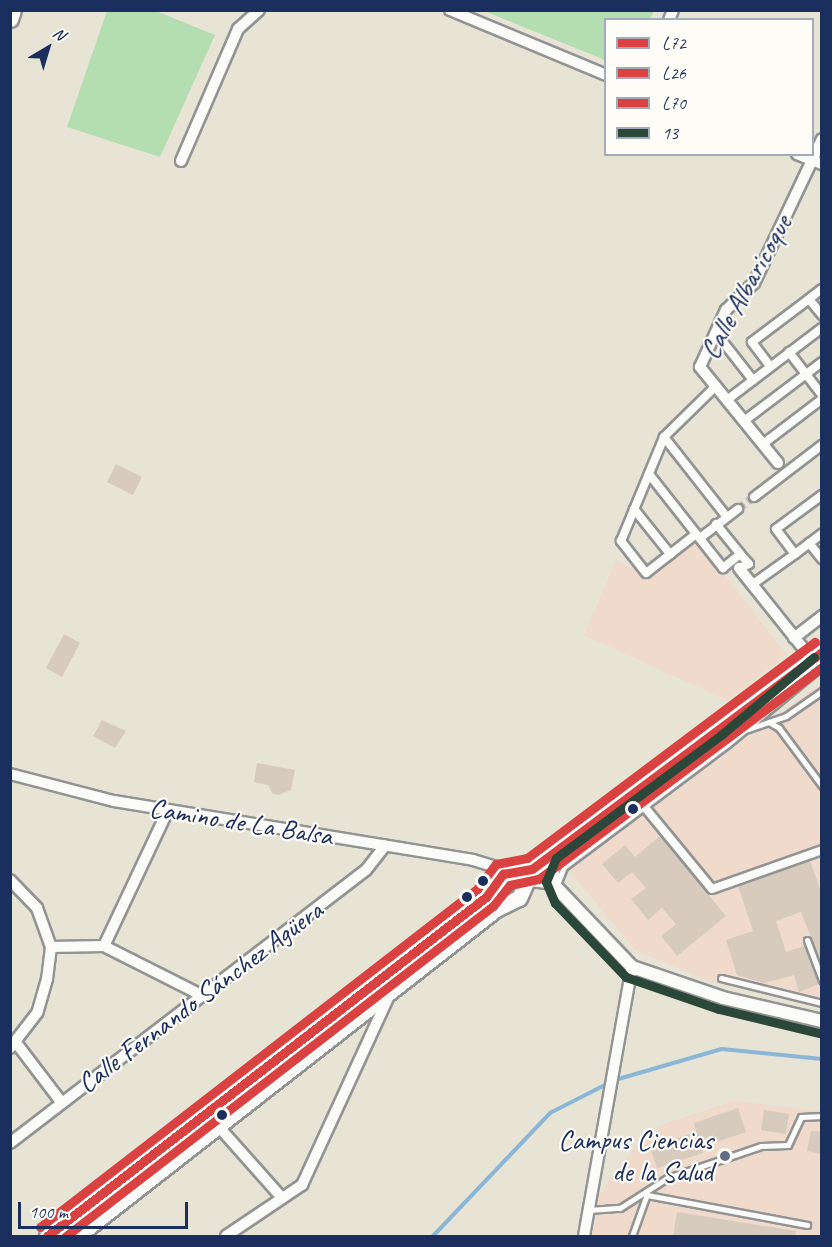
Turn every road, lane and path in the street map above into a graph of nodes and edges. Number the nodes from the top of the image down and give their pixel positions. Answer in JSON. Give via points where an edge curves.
{"nodes":[{"id":1,"x":13,"y":10,"type":"edge"},
{"id":2,"x":259,"y":10,"type":"edge"},
{"id":3,"x":450,"y":10,"type":"edge"},
{"id":4,"x":10,"y":19,"type":"edge"},
{"id":5,"x":604,"y":74,"type":"edge"},
{"id":6,"x":822,"y":139,"type":"edge"},
{"id":7,"x":802,"y":156,"type":"edge"},
{"id":8,"x":181,"y":161,"type":"dead end"},
{"id":9,"x":817,"y":162,"type":"edge"},
{"id":10,"x":822,"y":289,"type":"edge"},
{"id":11,"x":809,"y":298,"type":"junction"},
{"id":12,"x":822,"y":315,"type":"edge"},
{"id":13,"x":822,"y":328,"type":"edge"},
{"id":14,"x":716,"y":333,"type":"junction"},
{"id":15,"x":789,"y":352,"type":"junction"},
{"id":16,"x":822,"y":362,"type":"edge"},
{"id":17,"x":770,"y":366,"type":"junction"},
{"id":18,"x":806,"y":375,"type":"junction"},
{"id":19,"x":753,"y":380,"type":"junction"},
{"id":20,"x":716,"y":386,"type":"junction"},
{"id":21,"x":822,"y":397,"type":"edge"},
{"id":22,"x":727,"y":400,"type":"junction"},
{"id":23,"x":744,"y":421,"type":"junction"},
{"id":24,"x":664,"y":437,"type":"junction"},
{"id":25,"x":763,"y":444,"type":"junction"},
{"id":26,"x":822,"y":445,"type":"edge"},
{"id":27,"x":778,"y":463,"type":"dead end"},
{"id":28,"x":649,"y":474,"type":"junction"},
{"id":29,"x":822,"y":495,"type":"edge"},
{"id":30,"x":754,"y":497,"type":"tunnel mouth"},
{"id":31,"x":634,"y":509,"type":"junction"},
{"id":32,"x":738,"y":509,"type":"tunnel mouth"},
{"id":33,"x":727,"y":517,"type":"junction"},
{"id":34,"x":716,"y":524,"type":"junction"},
{"id":35,"x":822,"y":534,"type":"edge"},
{"id":36,"x":698,"y":536,"type":"junction"},
{"id":37,"x":809,"y":543,"type":"junction"},
{"id":38,"x":670,"y":554,"type":"junction"},
{"id":39,"x":740,"y":554,"type":"junction"},
{"id":40,"x":795,"y":554,"type":"junction"},
{"id":41,"x":822,"y":559,"type":"edge"},
{"id":42,"x":739,"y":568,"type":"joint"},
{"id":43,"x":753,"y":584,"type":"junction"},
{"id":44,"x":822,"y":616,"type":"edge"},
{"id":45,"x":794,"y":638,"type":"junction"},
{"id":46,"x":818,"y":659,"type":"edge"},
{"id":47,"x":822,"y":691,"type":"edge"},
{"id":48,"x":822,"y":697,"type":"edge"},
{"id":49,"x":806,"y":702,"type":"junction"},
{"id":50,"x":785,"y":716,"type":"junction"},
{"id":51,"x":768,"y":721,"type":"junction"},
{"id":52,"x":779,"y":728,"type":"junction"},
{"id":53,"x":745,"y":729,"type":"junction"},
{"id":54,"x":675,"y":763,"type":"junction"},
{"id":55,"x":10,"y":774,"type":"edge"},
{"id":56,"x":822,"y":786,"type":"edge"},
{"id":57,"x":168,"y":810,"type":"junction"},
{"id":58,"x":647,"y":810,"type":"dead end"},
{"id":59,"x":566,"y":843,"type":"junction"},
{"id":60,"x":385,"y":846,"type":"junction"},
{"id":61,"x":822,"y":850,"type":"edge"},
{"id":62,"x":473,"y":860,"type":"junction"},
{"id":63,"x":10,"y":880,"type":"edge"},
{"id":64,"x":521,"y":881,"type":"junction"},
{"id":65,"x":496,"y":884,"type":"junction"},
{"id":66,"x":555,"y":888,"type":"junction"},
{"id":67,"x":807,"y":940,"type":"dead end"},
{"id":68,"x":104,"y":946,"type":"junction"},
{"id":69,"x":51,"y":947,"type":"junction"},
{"id":70,"x":632,"y":967,"type":"junction"},
{"id":71,"x":721,"y":978,"type":"dead end"},
{"id":72,"x":822,"y":980,"type":"edge"},
{"id":73,"x":392,"y":990,"type":"junction"},
{"id":74,"x":202,"y":996,"type":"junction"},
{"id":75,"x":822,"y":1004,"type":"edge"},
{"id":76,"x":822,"y":1021,"type":"edge"},
{"id":77,"x":14,"y":1046,"type":"edge"},
{"id":78,"x":226,"y":1100,"type":"junction"},
{"id":79,"x":62,"y":1103,"type":"junction"},
{"id":80,"x":822,"y":1116,"type":"edge"},
{"id":81,"x":191,"y":1126,"type":"junction"},
{"id":82,"x":219,"y":1128,"type":"junction"},
{"id":83,"x":10,"y":1143,"type":"edge"},
{"id":84,"x":650,"y":1187,"type":"junction"},
{"id":85,"x":647,"y":1195,"type":"junction"},
{"id":86,"x":282,"y":1198,"type":"junction"},
{"id":87,"x":589,"y":1210,"type":"junction"},
{"id":88,"x":807,"y":1225,"type":"dead end"},
{"id":89,"x":47,"y":1236,"type":"edge"},
{"id":90,"x":77,"y":1236,"type":"edge"},
{"id":91,"x":226,"y":1236,"type":"edge"},
{"id":92,"x":585,"y":1236,"type":"edge"},
{"id":93,"x":632,"y":1236,"type":"edge"}],
"edges":[{"from":1,"to":4,"type":"main road"},
{"from":2,"to":8,"type":"street","via":[[238,29]]},
{"from":3,"to":5,"type":"street"},
{"from":6,"to":9,"type":"street","name":"Calle Albaricoque"},
{"from":7,"to":9,"type":"street"},
{"from":9,"to":14,"type":"street","name":"Calle Albaricoque","via":[[754,283],[726,310]]},
{"from":10,"to":11,"type":"street"},
{"from":11,"to":12,"type":"street"},
{"from":11,"to":17,"type":"street","via":[[752,342]]},
{"from":13,"to":15,"type":"street"},
{"from":14,"to":19,"type":"street"},
{"from":14,"to":20,"type":"street","name":"Calle Albaricoque","via":[[700,367]]},
{"from":15,"to":17,"type":"street"},
{"from":15,"to":18,"type":"street"},
{"from":16,"to":18,"type":"street"},
{"from":17,"to":19,"type":"street"},
{"from":18,"to":21,"type":"street"},
{"from":18,"to":23,"type":"street"},
{"from":19,"to":22,"type":"street"},
{"from":20,"to":22,"type":"street","name":"Calle Albaricoque"},
{"from":20,"to":24,"type":"street"},
{"from":21,"to":25,"type":"street"},
{"from":22,"to":23,"type":"street","name":"Calle Albaricoque"},
{"from":23,"to":25,"type":"street","name":"Calle Albaricoque"},
{"from":24,"to":28,"type":"street"},
{"from":24,"to":33,"type":"street"},
{"from":25,"to":27,"type":"street","name":"Calle Albaricoque"},
{"from":26,"to":30,"type":"street"},
{"from":28,"to":31,"type":"street"},
{"from":28,"to":36,"type":"street"},
{"from":29,"to":40,"type":"street","via":[[776,529]]},
{"from":31,"to":38,"type":"street"},
{"from":31,"to":38,"type":"street","via":[[621,541],[646,573]]},
{"from":32,"to":33,"type":"street"},
{"from":33,"to":34,"type":"street"},
{"from":34,"to":36,"type":"street"},
{"from":34,"to":39,"type":"street"},
{"from":35,"to":37,"type":"street"},
{"from":36,"to":38,"type":"street"},
{"from":36,"to":39,"type":"street","via":[[723,568]]},
{"from":37,"to":40,"type":"street"},
{"from":37,"to":41,"type":"street"},
{"from":39,"to":42,"type":"street","via":[[749,564]]},
{"from":40,"to":43,"type":"street"},
{"from":42,"to":43,"type":"street"},
{"from":43,"to":45,"type":"street"},
{"from":44,"to":45,"type":"street"},
{"from":45,"to":46,"type":"street"},
{"from":46,"to":53,"type":"lane"},
{"from":46,"to":54,"type":"main road"},
{"from":47,"to":49,"type":"lane"},
{"from":48,"to":49,"type":"lane"},
{"from":49,"to":50,"type":"lane"},
{"from":50,"to":51,"type":"lane"},
{"from":50,"to":52,"type":"lane"},
{"from":51,"to":52,"type":"lane"},
{"from":51,"to":53,"type":"lane"},
{"from":52,"to":56,"type":"lane"},
{"from":53,"to":54,"type":"lane"},
{"from":53,"to":66,"type":"lane","via":[[564,867]]},
{"from":54,"to":59,"type":"main road"},
{"from":55,"to":57,"type":"street","name":"Camino de La Balsa","via":[[103,799]]},
{"from":57,"to":60,"type":"street","name":"Camino de La Balsa"},
{"from":57,"to":68,"type":"street"},
{"from":58,"to":61,"type":"street","via":[[712,889]]},
{"from":59,"to":64,"type":"main road"},
{"from":59,"to":66,"type":"street","via":[[555,866]]},
{"from":60,"to":62,"type":"street","name":"Camino de La Balsa"},
{"from":60,"to":74,"type":"street","name":"Calle Fernando Sánchez Agüera","via":[[366,870]]},
{"from":62,"to":64,"type":"street","name":"Camino de La Balsa"},
{"from":62,"to":65,"type":"street"},
{"from":63,"to":69,"type":"street","via":[[37,908]]},
{"from":64,"to":65,"type":"main road"},
{"from":64,"to":65,"type":"main road","via":[[501,897]]},
{"from":64,"to":66,"type":"street"},
{"from":64,"to":73,"type":"main road"},
{"from":65,"to":78,"type":"main road"},
{"from":66,"to":70,"type":"street"},
{"from":67,"to":72,"type":"lane"},
{"from":68,"to":69,"type":"street"},
{"from":68,"to":74,"type":"street"},
{"from":69,"to":77,"type":"street","via":[[37,1013]]},
{"from":70,"to":76,"type":"street","via":[[723,998]]},
{"from":70,"to":87,"type":"street"},
{"from":71,"to":75,"type":"lane"},
{"from":73,"to":82,"type":"main road"},
{"from":73,"to":86,"type":"street","via":[[302,1185]]},
{"from":74,"to":79,"type":"street","name":"Calle Fernando Sánchez Agüera"},
{"from":77,"to":79,"type":"street"},
{"from":78,"to":81,"type":"main road"},
{"from":78,"to":82,"type":"main road"},
{"from":79,"to":83,"type":"street","name":"Calle Fernando Sánchez Agüera"},
{"from":80,"to":84,"type":"lane","via":[[801,1117],[788,1145],[761,1146]]},
{"from":81,"to":82,"type":"main road"},
{"from":81,"to":89,"type":"main road"},
{"from":82,"to":86,"type":"street"},
{"from":82,"to":90,"type":"main road"},
{"from":84,"to":85,"type":"lane"},
{"from":84,"to":87,"type":"lane","via":[[620,1208]]},
{"from":85,"to":88,"type":"lane"},
{"from":85,"to":93,"type":"lane"},
{"from":86,"to":91,"type":"street"},
{"from":87,"to":92,"type":"street"}]}
